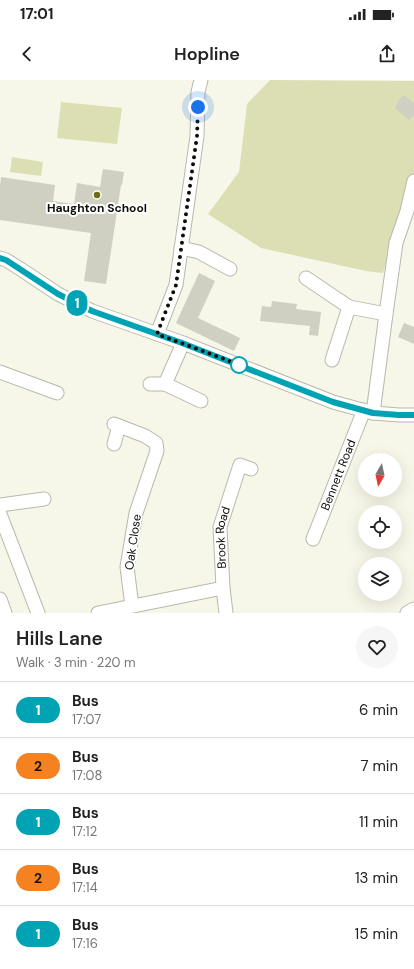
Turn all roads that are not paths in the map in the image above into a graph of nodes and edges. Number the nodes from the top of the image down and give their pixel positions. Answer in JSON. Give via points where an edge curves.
{"nodes":[{"id":1,"x":201,"y":80,"type":"edge"},
{"id":2,"x":414,"y":181,"type":"edge"},
{"id":3,"x":181,"y":248,"type":"junction"},
{"id":4,"x":0,"y":258,"type":"edge"},
{"id":5,"x":230,"y":269,"type":"dead end"},
{"id":6,"x":306,"y":278,"type":"dead end"},
{"id":7,"x":349,"y":307,"type":"junction"},
{"id":8,"x":386,"y":314,"type":"junction"},
{"id":9,"x":157,"y":334,"type":"junction"},
{"id":10,"x":182,"y":343,"type":"junction"},
{"id":11,"x":332,"y":360,"type":"dead end"},
{"id":12,"x":0,"y":372,"type":"edge"},
{"id":13,"x":150,"y":384,"type":"dead end"},
{"id":14,"x":165,"y":384,"type":"junction"},
{"id":15,"x":57,"y":393,"type":"dead end"},
{"id":16,"x":201,"y":400,"type":"dead end"},
{"id":17,"x":369,"y":412,"type":"junction"},
{"id":18,"x":414,"y":415,"type":"edge"},
{"id":19,"x":114,"y":444,"type":"dead end"},
{"id":20,"x":240,"y":465,"type":"dead end"},
{"id":21,"x":44,"y":499,"type":"dead end"},
{"id":22,"x":0,"y":505,"type":"edge"},
{"id":23,"x":0,"y":514,"type":"edge"},
{"id":24,"x":313,"y":539,"type":"dead end"},
{"id":25,"x":223,"y":588,"type":"junction"},
{"id":26,"x":132,"y":606,"type":"junction"},
{"id":27,"x":414,"y":609,"type":"edge"},
{"id":28,"x":38,"y":613,"type":"edge"},
{"id":29,"x":98,"y":613,"type":"edge"},
{"id":30,"x":226,"y":613,"type":"edge"},
{"id":31,"x":407,"y":613,"type":"edge"}],
"edges":[{"from":1,"to":3,"type":"street","via":[[198,92],[197,136]]},
{"from":2,"to":8,"type":"street","name":"Bennett Road","via":[[396,243]]},
{"from":3,"to":5,"type":"street","via":[[199,252]]},
{"from":3,"to":9,"type":"street","via":[[176,285]]},
{"from":4,"to":9,"type":"street","via":[[58,294],[92,311]]},
{"from":6,"to":7,"type":"street"},
{"from":7,"to":8,"type":"street"},
{"from":7,"to":11,"type":"street"},
{"from":8,"to":17,"type":"street","name":"Bennett Road"},
{"from":9,"to":10,"type":"street"},
{"from":10,"to":14,"type":"street"},
{"from":10,"to":17,"type":"street","via":[[333,402]]},
{"from":12,"to":15,"type":"street"},
{"from":13,"to":14,"type":"street"},
{"from":14,"to":16,"type":"street"},
{"from":17,"to":18,"type":"street"},
{"from":17,"to":24,"type":"street","name":"Bennett Road"},
{"from":19,"to":26,"type":"street","name":"Oak Close","via":[[116,425],[145,436],[156,443],[157,450],[136,513],[127,568]]},
{"from":20,"to":25,"type":"street","name":"Brook Road","via":[[220,527]]},
{"from":21,"to":22,"type":"street"},
{"from":23,"to":28,"type":"street"},
{"from":25,"to":26,"type":"street"},
{"from":25,"to":30,"type":"street","name":"Brook Road"},
{"from":26,"to":29,"type":"street"},
{"from":27,"to":31,"type":"street"}]}
